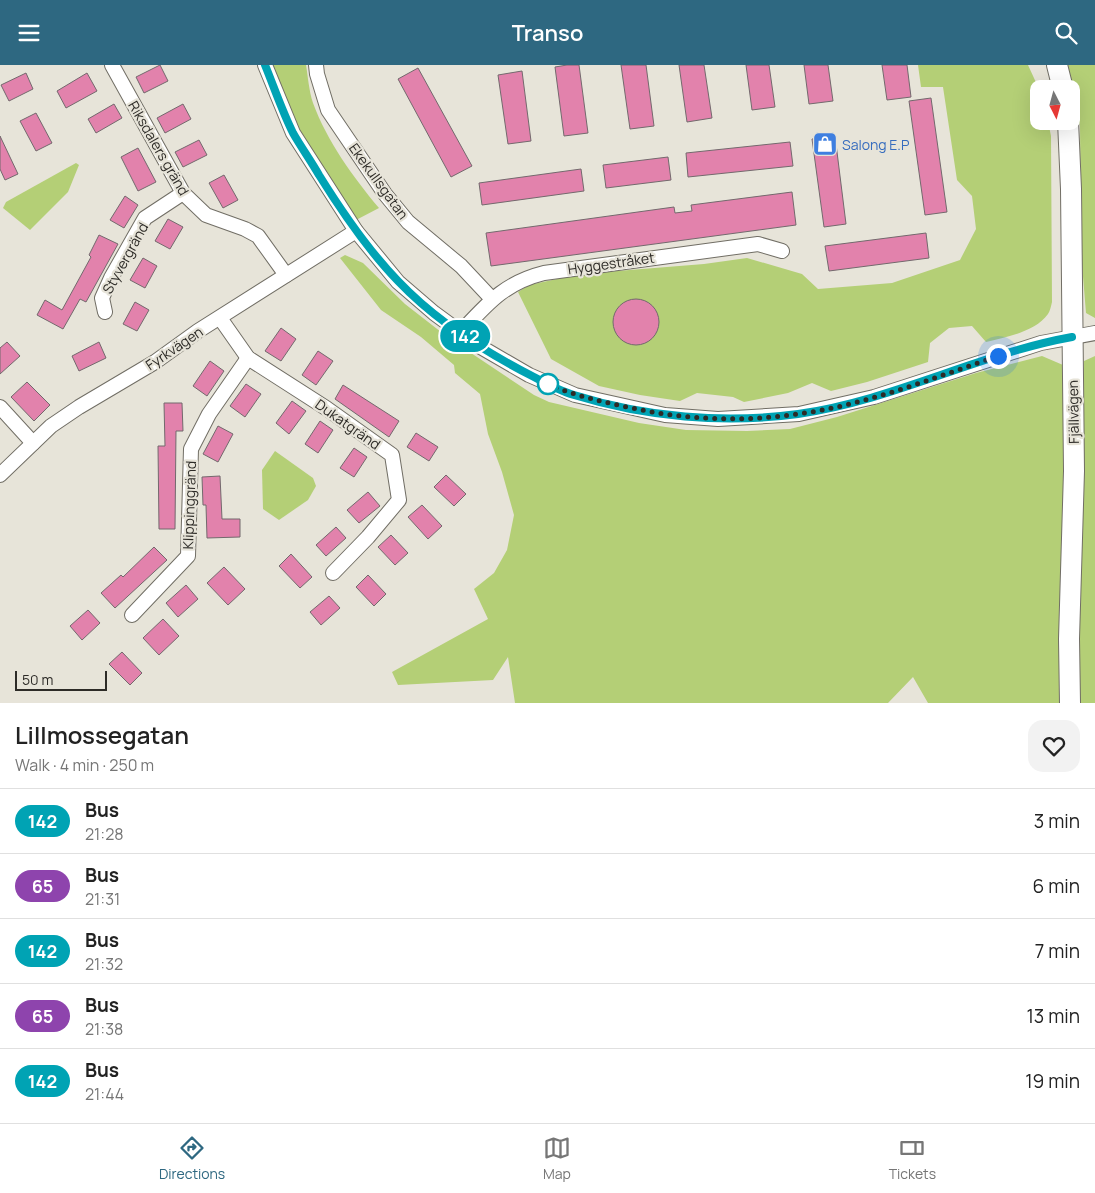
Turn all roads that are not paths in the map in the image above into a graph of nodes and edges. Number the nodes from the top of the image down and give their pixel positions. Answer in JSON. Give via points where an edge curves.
{"nodes":[{"id":1,"x":112,"y":65,"type":"edge"},
{"id":2,"x":265,"y":65,"type":"edge"},
{"id":3,"x":316,"y":65,"type":"edge"},
{"id":4,"x":1057,"y":65,"type":"edge"},
{"id":5,"x":1061,"y":80,"type":"edge"},
{"id":6,"x":1068,"y":130,"type":"edge"},
{"id":7,"x":183,"y":193,"type":"junction"},
{"id":8,"x":356,"y":231,"type":"junction"},
{"id":9,"x":782,"y":251,"type":"dead end"},
{"id":10,"x":286,"y":275,"type":"junction"},
{"id":11,"x":492,"y":299,"type":"junction"},
{"id":12,"x":104,"y":312,"type":"dead end"},
{"id":13,"x":220,"y":318,"type":"junction"},
{"id":14,"x":460,"y":333,"type":"junction"},
{"id":15,"x":1095,"y":333,"type":"edge"},
{"id":16,"x":1072,"y":337,"type":"junction"},
{"id":17,"x":248,"y":358,"type":"junction"},
{"id":18,"x":0,"y":407,"type":"edge"},
{"id":19,"x":33,"y":443,"type":"junction"},
{"id":20,"x":0,"y":475,"type":"edge"},
{"id":21,"x":333,"y":573,"type":"dead end"},
{"id":22,"x":132,"y":615,"type":"dead end"},
{"id":23,"x":1070,"y":703,"type":"edge"}],
"edges":[{"from":1,"to":7,"type":"street","name":"Riksdalers gränd"},
{"from":2,"to":8,"type":"street","via":[[293,133]]},
{"from":3,"to":11,"type":"street","name":"Ekekullsgatan","via":[[328,110],[385,194],[408,222],[461,266]]},
{"from":4,"to":5,"type":"street"},
{"from":6,"to":16,"type":"street","name":"Fjällvägen"},
{"from":7,"to":10,"type":"street","name":"Riksdalers gränd","via":[[206,215],[258,236]]},
{"from":7,"to":12,"type":"street","name":"Styvergränd","via":[[146,218],[102,297]]},
{"from":8,"to":10,"type":"street","name":"Fyrkvägen"},
{"from":8,"to":14,"type":"street","via":[[398,282]]},
{"from":9,"to":11,"type":"street","name":"Hyggestråket","via":[[758,244],[562,270],[528,277]]},
{"from":10,"to":13,"type":"street","name":"Fyrkvägen"},
{"from":11,"to":14,"type":"street","name":"Hyggestråket"},
{"from":13,"to":17,"type":"street","name":"Dukatgränd"},
{"from":13,"to":19,"type":"street","name":"Fyrkvägen","via":[[126,381],[79,407]]},
{"from":14,"to":16,"type":"street","via":[[513,366],[575,395],[665,415],[718,419],[799,414],[835,407],[1041,343]]},
{"from":15,"to":16,"type":"street"},
{"from":16,"to":23,"type":"street","name":"Fjällvägen","via":[[1074,471]]},
{"from":17,"to":21,"type":"street","name":"Dukatgränd","via":[[392,455],[399,500]]},
{"from":17,"to":22,"type":"street","name":"Klippinggränd","via":[[208,415],[191,449],[188,556]]},
{"from":18,"to":19,"type":"street"},
{"from":19,"to":20,"type":"street","name":"Fyrkvägen"}]}
